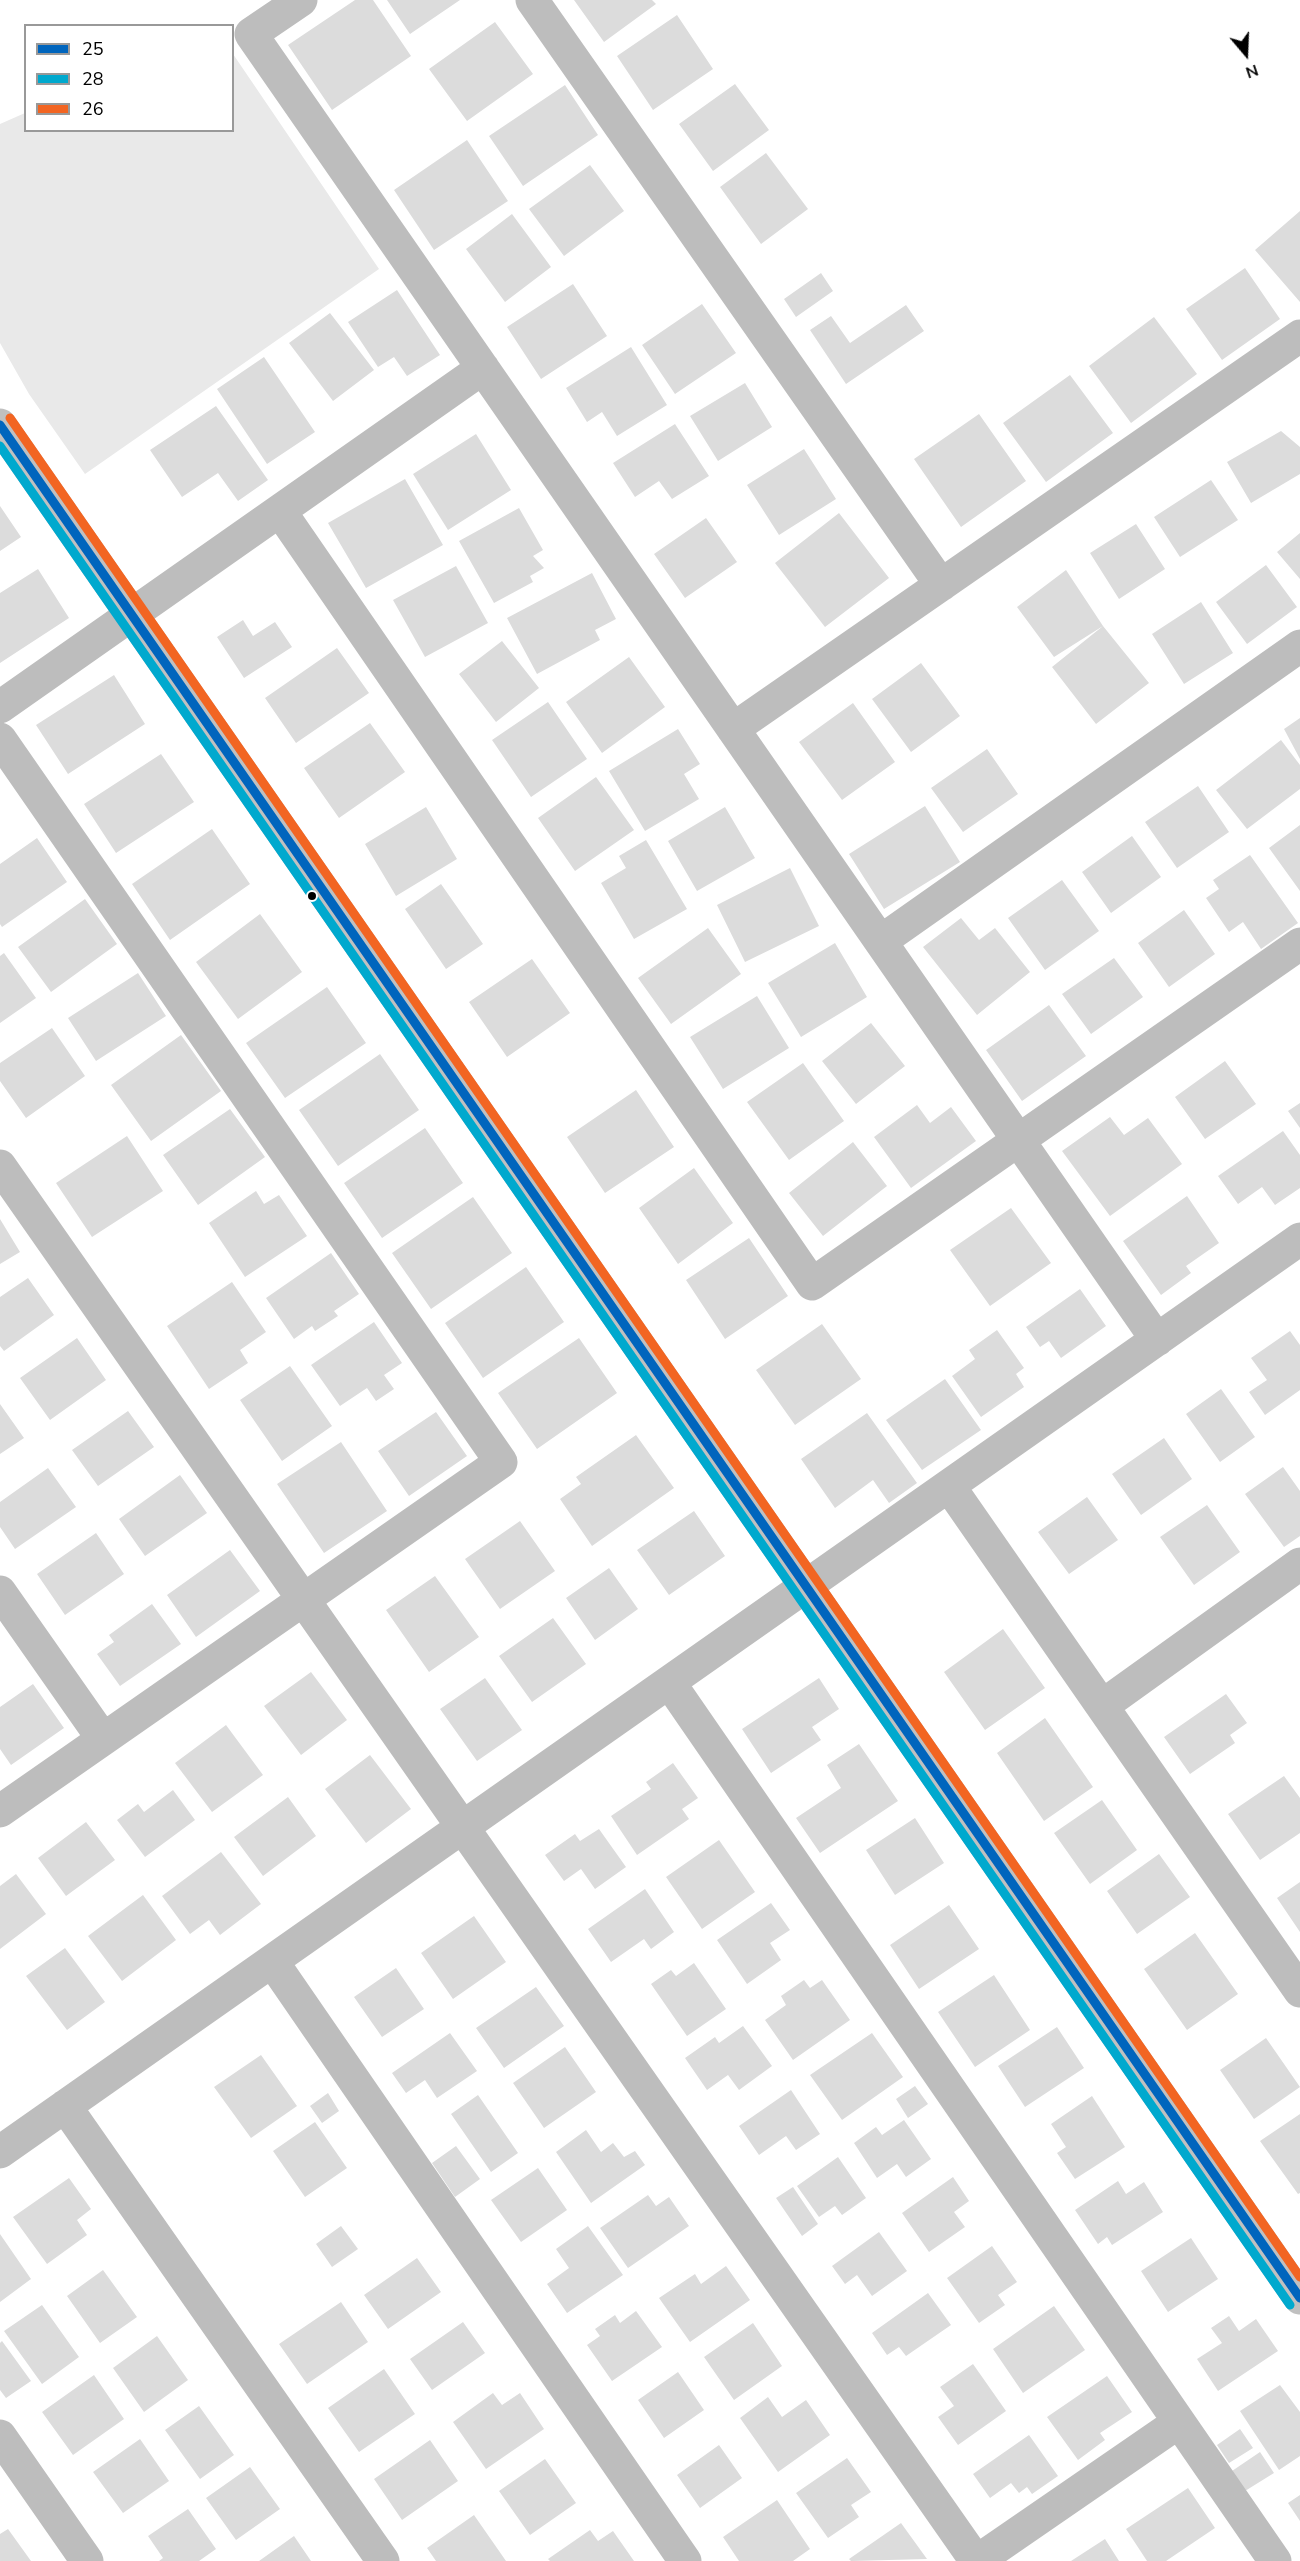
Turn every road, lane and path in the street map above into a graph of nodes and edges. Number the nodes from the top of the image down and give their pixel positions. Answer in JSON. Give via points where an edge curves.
{"nodes":[{"id":1,"x":300,"y":0,"type":"edge"},
{"id":2,"x":532,"y":0,"type":"edge"},
{"id":3,"x":1300,"y":336,"type":"edge"},
{"id":4,"x":483,"y":368,"type":"junction"},
{"id":5,"x":0,"y":424,"type":"edge"},
{"id":6,"x":280,"y":511,"type":"junction"},
{"id":7,"x":941,"y":585,"type":"junction"},
{"id":8,"x":131,"y":615,"type":"junction"},
{"id":9,"x":1300,"y":646,"type":"edge"},
{"id":10,"x":0,"y":707,"type":"edge"},
{"id":11,"x":733,"y":729,"type":"junction"},
{"id":12,"x":0,"y":739,"type":"edge"},
{"id":13,"x":881,"y":941,"type":"junction"},
{"id":14,"x":1300,"y":944,"type":"edge"},
{"id":15,"x":1018,"y":1140,"type":"junction"},
{"id":16,"x":0,"y":1166,"type":"edge"},
{"id":17,"x":1300,"y":1239,"type":"edge"},
{"id":18,"x":1157,"y":1340,"type":"junction"},
{"id":19,"x":949,"y":1486,"type":"junction"},
{"id":20,"x":1300,"y":1564,"type":"edge"},
{"id":21,"x":806,"y":1587,"type":"junction"},
{"id":22,"x":0,"y":1592,"type":"edge"},
{"id":23,"x":303,"y":1600,"type":"junction"},
{"id":24,"x":669,"y":1682,"type":"junction"},
{"id":25,"x":1102,"y":1706,"type":"junction"},
{"id":26,"x":103,"y":1739,"type":"junction"},
{"id":27,"x":0,"y":1811,"type":"edge"},
{"id":28,"x":463,"y":1828,"type":"junction"},
{"id":29,"x":272,"y":1961,"type":"junction"},
{"id":30,"x":1300,"y":1990,"type":"edge"},
{"id":31,"x":65,"y":2106,"type":"junction"},
{"id":32,"x":0,"y":2152,"type":"edge"},
{"id":33,"x":1300,"y":2298,"type":"edge"},
{"id":34,"x":1179,"y":2422,"type":"junction"},
{"id":35,"x":0,"y":2436,"type":"edge"},
{"id":36,"x":87,"y":2561,"type":"edge"},
{"id":37,"x":382,"y":2561,"type":"edge"},
{"id":38,"x":685,"y":2561,"type":"edge"},
{"id":39,"x":976,"y":2561,"type":"edge"},
{"id":40,"x":1275,"y":2561,"type":"edge"}],
"edges":[{"from":1,"to":4,"type":"street","via":[[251,34]]},
{"from":2,"to":7,"type":"street"},
{"from":3,"to":7,"type":"street"},
{"from":4,"to":6,"type":"street"},
{"from":4,"to":11,"type":"street"},
{"from":5,"to":8,"type":"street"},
{"from":6,"to":8,"type":"street"},
{"from":6,"to":15,"type":"street","via":[[812,1284]]},
{"from":7,"to":11,"type":"street"},
{"from":8,"to":10,"type":"street"},
{"from":8,"to":21,"type":"street"},
{"from":9,"to":13,"type":"street"},
{"from":11,"to":13,"type":"street"},
{"from":12,"to":23,"type":"street","via":[[501,1462]]},
{"from":13,"to":15,"type":"street"},
{"from":14,"to":15,"type":"street"},
{"from":15,"to":18,"type":"street"},
{"from":16,"to":23,"type":"street"},
{"from":17,"to":18,"type":"street"},
{"from":18,"to":19,"type":"street"},
{"from":19,"to":21,"type":"street"},
{"from":19,"to":25,"type":"street"},
{"from":20,"to":25,"type":"street"},
{"from":21,"to":24,"type":"street"},
{"from":21,"to":33,"type":"street"},
{"from":22,"to":26,"type":"street"},
{"from":23,"to":26,"type":"street"},
{"from":23,"to":28,"type":"street"},
{"from":24,"to":28,"type":"street"},
{"from":24,"to":34,"type":"street"},
{"from":25,"to":30,"type":"street"},
{"from":26,"to":27,"type":"street"},
{"from":28,"to":29,"type":"street"},
{"from":28,"to":39,"type":"street"},
{"from":29,"to":31,"type":"street"},
{"from":29,"to":38,"type":"street"},
{"from":31,"to":32,"type":"street"},
{"from":31,"to":37,"type":"street"},
{"from":34,"to":39,"type":"street"},
{"from":34,"to":40,"type":"street"},
{"from":35,"to":36,"type":"street"}]}
